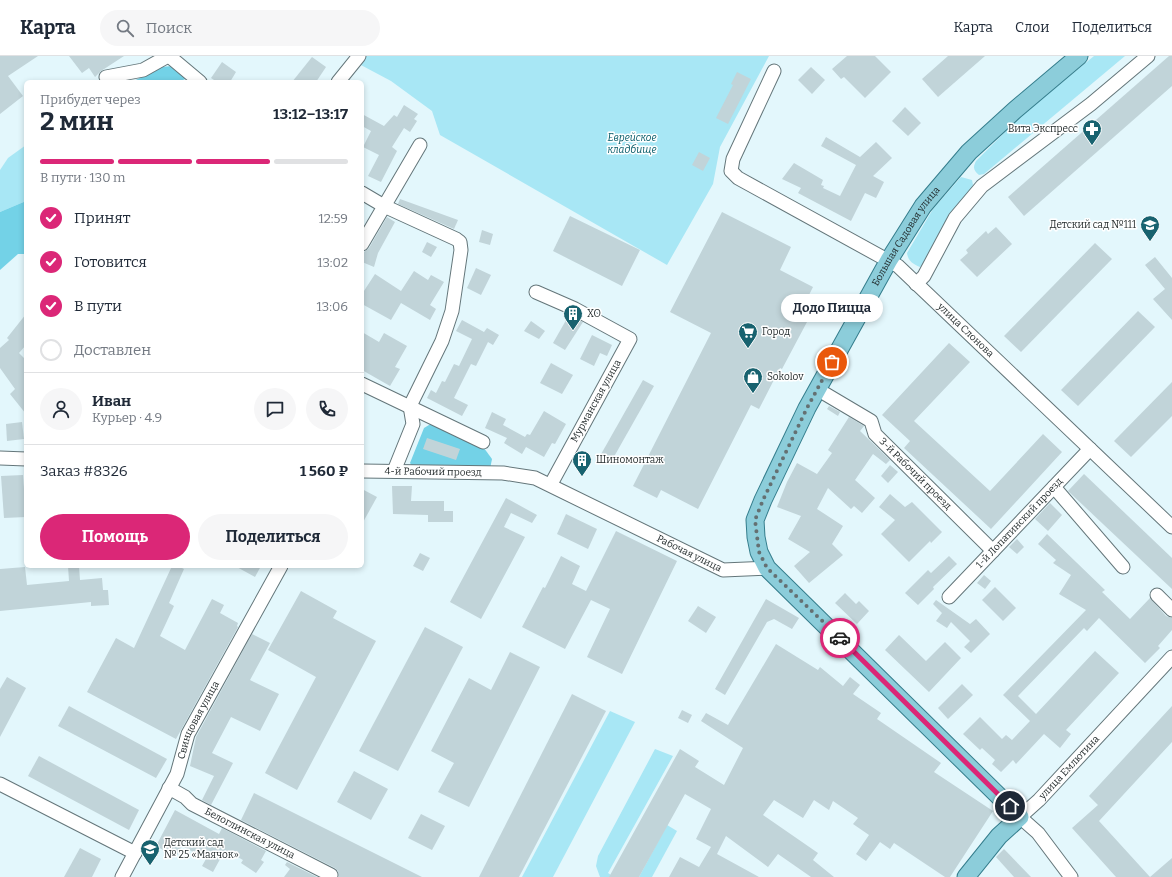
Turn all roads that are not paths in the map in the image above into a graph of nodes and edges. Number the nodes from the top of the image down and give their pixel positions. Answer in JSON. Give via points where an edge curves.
{"nodes":[{"id":1,"x":169,"y":56,"type":"edge"},
{"id":2,"x":359,"y":56,"type":"edge"},
{"id":3,"x":1079,"y":56,"type":"edge"},
{"id":4,"x":1148,"y":56,"type":"edge"},
{"id":5,"x":774,"y":71,"type":"dead end"},
{"id":6,"x":106,"y":77,"type":"dead end"},
{"id":7,"x":198,"y":80,"type":"edge"},
{"id":8,"x":340,"y":80,"type":"edge"},
{"id":9,"x":420,"y":145,"type":"dead end"},
{"id":10,"x":364,"y":194,"type":"edge"},
{"id":11,"x":384,"y":206,"type":"junction"},
{"id":12,"x":364,"y":241,"type":"edge"},
{"id":13,"x":889,"y":260,"type":"junction"},
{"id":14,"x":916,"y":284,"type":"junction"},
{"id":15,"x":536,"y":292,"type":"dead end"},
{"id":16,"x":364,"y":385,"type":"edge"},
{"id":17,"x":817,"y":389,"type":"junction"},
{"id":18,"x":410,"y":406,"type":"junction"},
{"id":19,"x":483,"y":442,"type":"dead end"},
{"id":20,"x":1090,"y":449,"type":"junction"},
{"id":21,"x":0,"y":458,"type":"edge"},
{"id":22,"x":24,"y":459,"type":"edge"},
{"id":23,"x":364,"y":471,"type":"edge"},
{"id":24,"x":394,"y":471,"type":"junction"},
{"id":25,"x":503,"y":473,"type":"joint"},
{"id":26,"x":551,"y":484,"type":"junction"},
{"id":27,"x":1054,"y":487,"type":"junction"},
{"id":28,"x":1172,"y":527,"type":"edge"},
{"id":29,"x":993,"y":551,"type":"junction"},
{"id":30,"x":1123,"y":567,"type":"dead end"},
{"id":31,"x":280,"y":568,"type":"edge"},
{"id":32,"x":767,"y":568,"type":"junction"},
{"id":33,"x":1157,"y":595,"type":"dead end"},
{"id":34,"x":949,"y":597,"type":"dead end"},
{"id":35,"x":1172,"y":610,"type":"edge"},
{"id":36,"x":1172,"y":657,"type":"edge"},
{"id":37,"x":0,"y":784,"type":"edge"},
{"id":38,"x":169,"y":788,"type":"junction"},
{"id":39,"x":1020,"y":817,"type":"junction"},
{"id":40,"x":135,"y":853,"type":"junction"},
{"id":41,"x":331,"y":875,"type":"dead end"},
{"id":42,"x":1065,"y":875,"type":"edge"},
{"id":43,"x":122,"y":877,"type":"edge"},
{"id":44,"x":966,"y":877,"type":"edge"}],
"edges":[{"from":1,"to":6,"type":"street","via":[[143,70]]},
{"from":1,"to":7,"type":"street"},
{"from":2,"to":8,"type":"street"},
{"from":3,"to":13,"type":"main road","name":"Большая Садовая улица","via":[[969,152],[923,206]]},
{"from":4,"to":14,"type":"street","via":[[1091,104],[982,186],[955,218],[924,276]]},
{"from":5,"to":13,"type":"street","name":"улица Слонова","via":[[733,159],[731,171],[738,178]]},
{"from":9,"to":11,"type":"street"},
{"from":10,"to":11,"type":"street"},
{"from":11,"to":12,"type":"street"},
{"from":11,"to":18,"type":"street","via":[[460,242],[459,273],[452,311],[442,341]]},
{"from":13,"to":14,"type":"street","name":"улица Слонова"},
{"from":13,"to":17,"type":"main road","name":"Большая Садовая улица"},
{"from":14,"to":20,"type":"street","name":"улица Слонова"},
{"from":15,"to":26,"type":"street","name":"Мурманская улица","via":[[630,338]]},
{"from":16,"to":18,"type":"street"},
{"from":17,"to":29,"type":"street","name":"3-й Рабочий проезд","via":[[871,421],[875,434]]},
{"from":17,"to":32,"type":"main road","name":"Большая Садовая улица","via":[[755,520],[759,552]]},
{"from":18,"to":19,"type":"street"},
{"from":18,"to":24,"type":"street","via":[[413,424]]},
{"from":20,"to":27,"type":"street","name":"1-й Лопатинский проезд"},
{"from":20,"to":28,"type":"street","name":"улица Слонова"},
{"from":21,"to":22,"type":"street"},
{"from":23,"to":24,"type":"street","name":"4-й Рабочий проезд"},
{"from":24,"to":25,"type":"street","name":"4-й Рабочий проезд"},
{"from":25,"to":26,"type":"street","name":"Рабочая улица","via":[[535,478]]},
{"from":26,"to":32,"type":"street","name":"Рабочая улица","via":[[723,570]]},
{"from":27,"to":29,"type":"street","name":"1-й Лопатинский проезд"},
{"from":27,"to":30,"type":"street"},
{"from":29,"to":34,"type":"street","name":"1-й Лопатинский проезд"},
{"from":31,"to":38,"type":"street","name":"Свинцовая улица","via":[[188,734],[182,759]]},
{"from":32,"to":39,"type":"main road"},
{"from":33,"to":35,"type":"street"},
{"from":36,"to":39,"type":"street","name":"улица Емлютина","via":[[1039,800]]},
{"from":37,"to":40,"type":"street"},
{"from":38,"to":40,"type":"street","name":"Свинцовая улица"},
{"from":38,"to":41,"type":"street","name":"Белоглинская улица","via":[[192,804]]},
{"from":39,"to":42,"type":"street","via":[[1038,833]]},
{"from":39,"to":44,"type":"main road","name":"улица Емлютина","via":[[999,836]]},
{"from":40,"to":43,"type":"street","name":"Свинцовая улица"}]}
